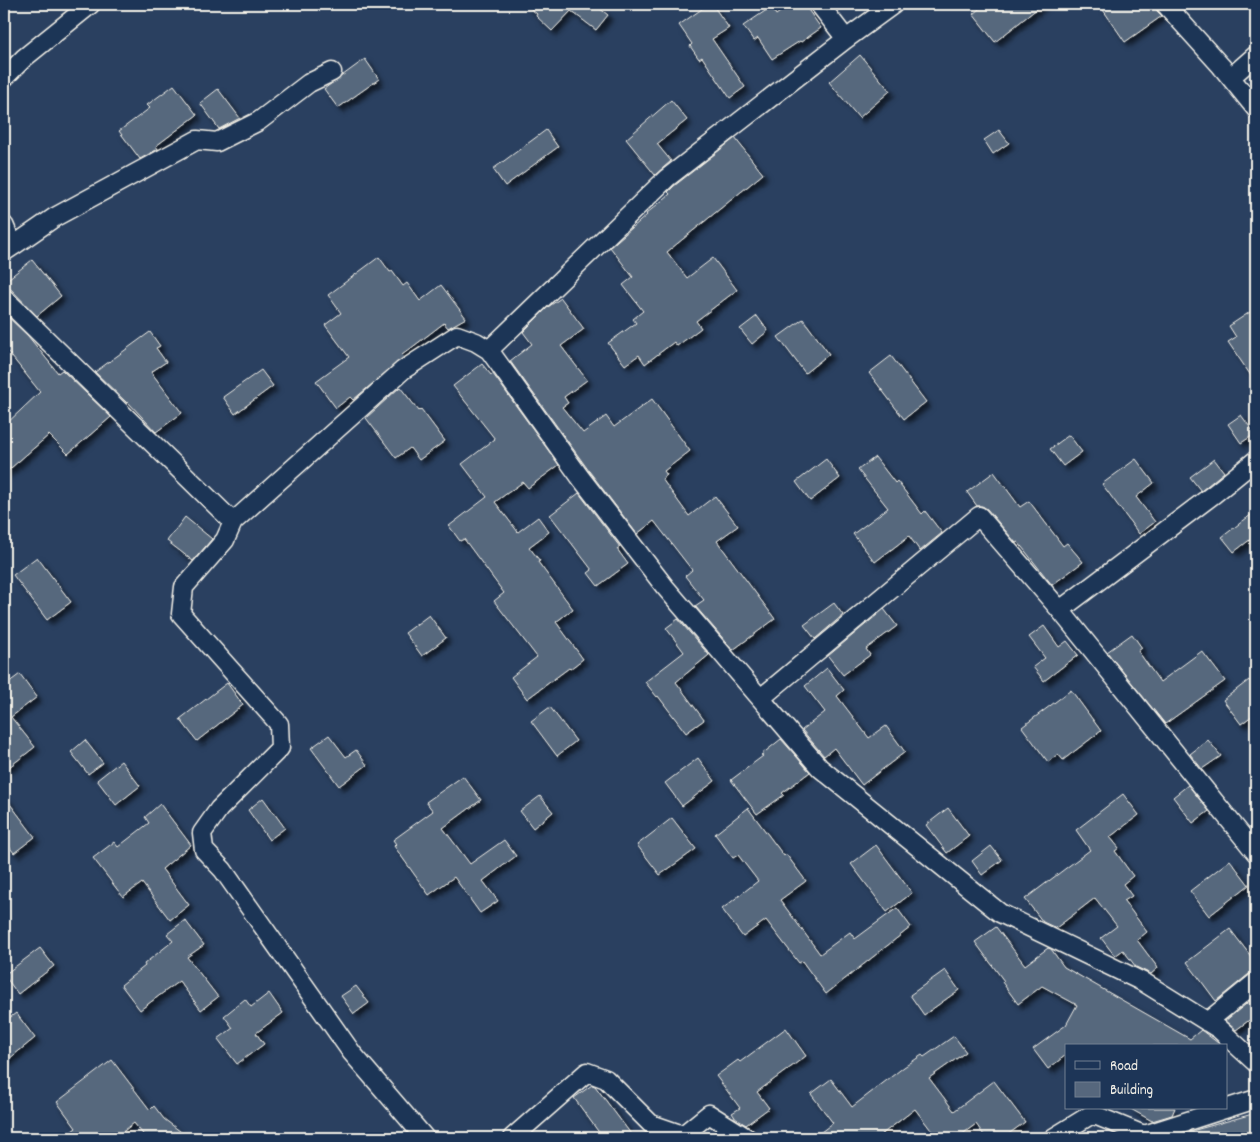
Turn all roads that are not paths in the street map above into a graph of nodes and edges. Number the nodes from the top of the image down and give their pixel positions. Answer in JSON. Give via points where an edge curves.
{"nodes":[{"id":1,"x":91,"y":4,"type":"edge"},
{"id":2,"x":819,"y":4,"type":"edge"},
{"id":3,"x":894,"y":4,"type":"edge"},
{"id":4,"x":1165,"y":4,"type":"edge"},
{"id":5,"x":846,"y":39,"type":"junction"},
{"id":6,"x":1256,"y":55,"type":"edge"},
{"id":7,"x":332,"y":72,"type":"dead end"},
{"id":8,"x":1230,"y":77,"type":"junction"},
{"id":9,"x":4,"y":78,"type":"edge"},
{"id":10,"x":1256,"y":109,"type":"edge"},
{"id":11,"x":4,"y":225,"type":"edge"},
{"id":12,"x":8,"y":249,"type":"edge"},
{"id":13,"x":4,"y":298,"type":"edge"},
{"id":14,"x":489,"y":350,"type":"junction"},
{"id":15,"x":1256,"y":460,"type":"edge"},
{"id":16,"x":233,"y":522,"type":"junction"},
{"id":17,"x":1060,"y":610,"type":"junction"},
{"id":18,"x":760,"y":698,"type":"junction"},
{"id":19,"x":1256,"y":853,"type":"edge"},
{"id":20,"x":1256,"y":982,"type":"edge"},
{"id":21,"x":1206,"y":1022,"type":"junction"},
{"id":22,"x":1256,"y":1063,"type":"edge"},
{"id":23,"x":1256,"y":1099,"type":"edge"},
{"id":24,"x":1228,"y":1108,"type":"edge"},
{"id":25,"x":1222,"y":1110,"type":"edge"},
{"id":26,"x":425,"y":1138,"type":"edge"},
{"id":27,"x":512,"y":1138,"type":"edge"},
{"id":28,"x":748,"y":1138,"type":"edge"},
{"id":29,"x":1053,"y":1138,"type":"edge"}],
"edges":[{"from":1,"to":9,"type":"street"},
{"from":2,"to":5,"type":"street"},
{"from":3,"to":5,"type":"street"},
{"from":4,"to":8,"type":"street"},
{"from":5,"to":14,"type":"street","via":[[667,178]]},
{"from":6,"to":8,"type":"street"},
{"from":7,"to":12,"type":"street","via":[[309,83],[259,120],[218,142],[196,140],[55,217]]},
{"from":8,"to":10,"type":"street"},
{"from":11,"to":12,"type":"street"},
{"from":13,"to":16,"type":"street"},
{"from":14,"to":16,"type":"street","via":[[457,335],[403,370]]},
{"from":14,"to":18,"type":"street","via":[[580,477],[653,571]]},
{"from":15,"to":17,"type":"street"},
{"from":16,"to":26,"type":"street","via":[[225,540],[184,587],[181,614],[279,724],[280,748],[219,809],[202,834],[204,850],[223,870],[352,1053]]},
{"from":17,"to":18,"type":"street","via":[[979,516]]},
{"from":17,"to":19,"type":"street"},
{"from":18,"to":21,"type":"street","via":[[820,768],[1000,913],[1145,984]]},
{"from":20,"to":21,"type":"street"},
{"from":21,"to":22,"type":"street"},
{"from":23,"to":24,"type":"street"},
{"from":25,"to":29,"type":"street","via":[[1144,1135],[1092,1114]]},
{"from":27,"to":28,"type":"street","via":[[586,1072],[606,1079],[651,1124],[683,1135],[709,1114]]}]}
